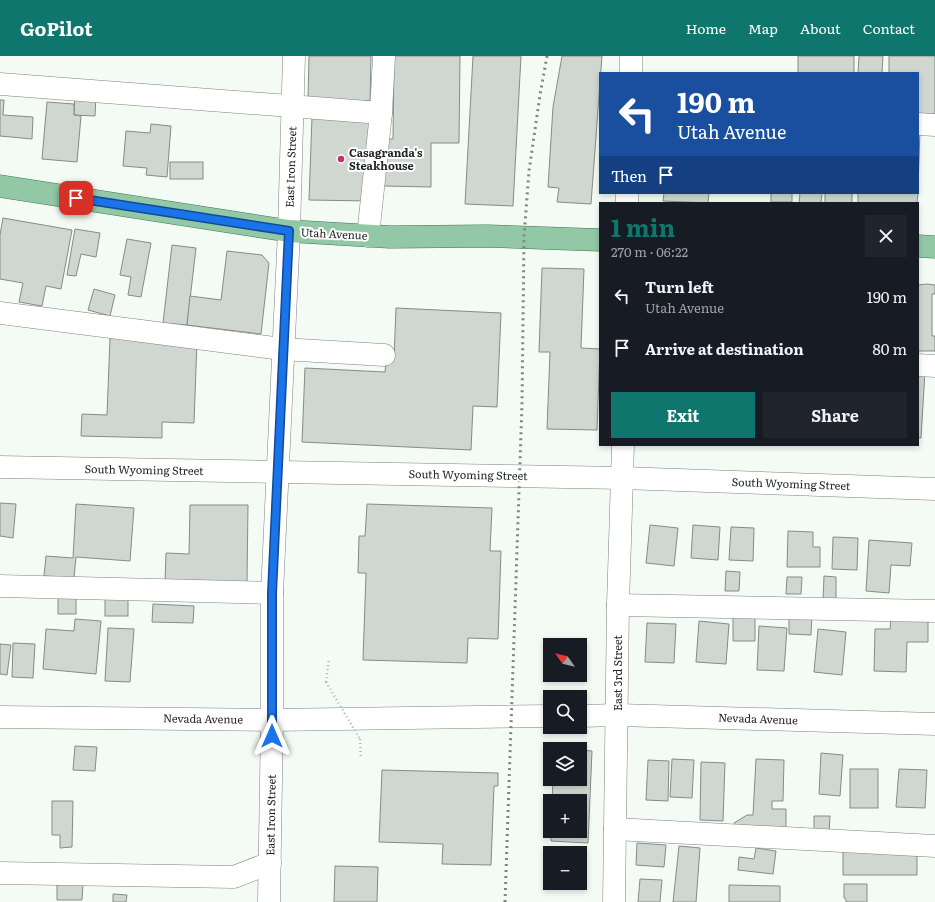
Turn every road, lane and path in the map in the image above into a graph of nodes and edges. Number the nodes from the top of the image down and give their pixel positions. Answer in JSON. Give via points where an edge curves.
{"nodes":[{"id":1,"x":294,"y":56,"type":"edge"},
{"id":2,"x":384,"y":56,"type":"edge"},
{"id":3,"x":631,"y":56,"type":"edge"},
{"id":4,"x":631,"y":72,"type":"edge"},
{"id":5,"x":0,"y":84,"type":"edge"},
{"id":6,"x":293,"y":107,"type":"junction"},
{"id":7,"x":381,"y":113,"type":"junction"},
{"id":8,"x":919,"y":124,"type":"edge"},
{"id":9,"x":935,"y":125,"type":"edge"},
{"id":10,"x":0,"y":186,"type":"edge"},
{"id":11,"x":289,"y":231,"type":"junction"},
{"id":12,"x":368,"y":236,"type":"junction"},
{"id":13,"x":599,"y":240,"type":"edge"},
{"id":14,"x":919,"y":246,"type":"edge"},
{"id":15,"x":935,"y":247,"type":"edge"},
{"id":16,"x":0,"y":313,"type":"edge"},
{"id":17,"x":282,"y":349,"type":"junction"},
{"id":18,"x":384,"y":355,"type":"dead end"},
{"id":19,"x":919,"y":365,"type":"edge"},
{"id":20,"x":935,"y":366,"type":"edge"},
{"id":21,"x":623,"y":446,"type":"edge"},
{"id":22,"x":0,"y":467,"type":"edge"},
{"id":23,"x":277,"y":472,"type":"junction"},
{"id":24,"x":622,"y":478,"type":"junction"},
{"id":25,"x":935,"y":489,"type":"edge"},
{"id":26,"x":0,"y":586,"type":"edge"},
{"id":27,"x":272,"y":593,"type":"junction"},
{"id":28,"x":618,"y":605,"type":"junction"},
{"id":29,"x":935,"y":611,"type":"edge"},
{"id":30,"x":329,"y":659,"type":"dead end"},
{"id":31,"x":618,"y":715,"type":"junction"},
{"id":32,"x":0,"y":716,"type":"edge"},
{"id":33,"x":543,"y":716,"type":"edge"},
{"id":34,"x":587,"y":716,"type":"edge"},
{"id":35,"x":272,"y":720,"type":"junction"},
{"id":36,"x":935,"y":724,"type":"edge"},
{"id":37,"x":361,"y":759,"type":"dead end"},
{"id":38,"x":615,"y":829,"type":"junction"},
{"id":39,"x":935,"y":846,"type":"edge"},
{"id":40,"x":270,"y":863,"type":"junction"},
{"id":41,"x":0,"y":873,"type":"edge"},
{"id":42,"x":269,"y":902,"type":"edge"},
{"id":43,"x":614,"y":902,"type":"edge"}],
"edges":[{"from":1,"to":6,"type":"street","name":"East Iron Street"},
{"from":2,"to":7,"type":"street"},
{"from":3,"to":4,"type":"street"},
{"from":5,"to":6,"type":"street"},
{"from":6,"to":7,"type":"street"},
{"from":6,"to":11,"type":"street","name":"East Iron Street"},
{"from":7,"to":12,"type":"street"},
{"from":8,"to":9,"type":"street"},
{"from":10,"to":11,"type":"main road","name":"Utah Avenue"},
{"from":11,"to":12,"type":"main road","name":"Utah Avenue"},
{"from":11,"to":17,"type":"street","name":"East Iron Street"},
{"from":12,"to":13,"type":"main road","name":"Utah Avenue","via":[[487,236]]},
{"from":14,"to":15,"type":"main road"},
{"from":16,"to":17,"type":"street"},
{"from":17,"to":18,"type":"street"},
{"from":17,"to":23,"type":"street","name":"East Iron Street"},
{"from":19,"to":20,"type":"street"},
{"from":21,"to":24,"type":"street","name":"East 3rd Street"},
{"from":22,"to":23,"type":"street","name":"South Wyoming Street"},
{"from":23,"to":24,"type":"street","name":"South Wyoming Street"},
{"from":23,"to":27,"type":"street","name":"East Iron Street"},
{"from":24,"to":25,"type":"street","name":"South Wyoming Street"},
{"from":24,"to":28,"type":"street","name":"East 3rd Street"},
{"from":26,"to":27,"type":"street"},
{"from":27,"to":35,"type":"street","name":"East Iron Street"},
{"from":28,"to":29,"type":"street"},
{"from":28,"to":31,"type":"street","name":"East 3rd Street"},
{"from":30,"to":37,"type":"path","bridge":true,"via":[[326,682],[360,739]]},
{"from":31,"to":34,"type":"street","name":"Nevada Avenue"},
{"from":31,"to":36,"type":"street","name":"Nevada Avenue"},
{"from":31,"to":38,"type":"street","name":"East 3rd Street"},
{"from":32,"to":35,"type":"street","name":"Nevada Avenue"},
{"from":33,"to":35,"type":"street","name":"Nevada Avenue"},
{"from":35,"to":40,"type":"street","name":"East Iron Street"},
{"from":38,"to":39,"type":"street"},
{"from":38,"to":43,"type":"street","name":"East 3rd Street"},
{"from":40,"to":41,"type":"street","via":[[234,877]]},
{"from":40,"to":42,"type":"street","name":"East Iron Street"}]}
